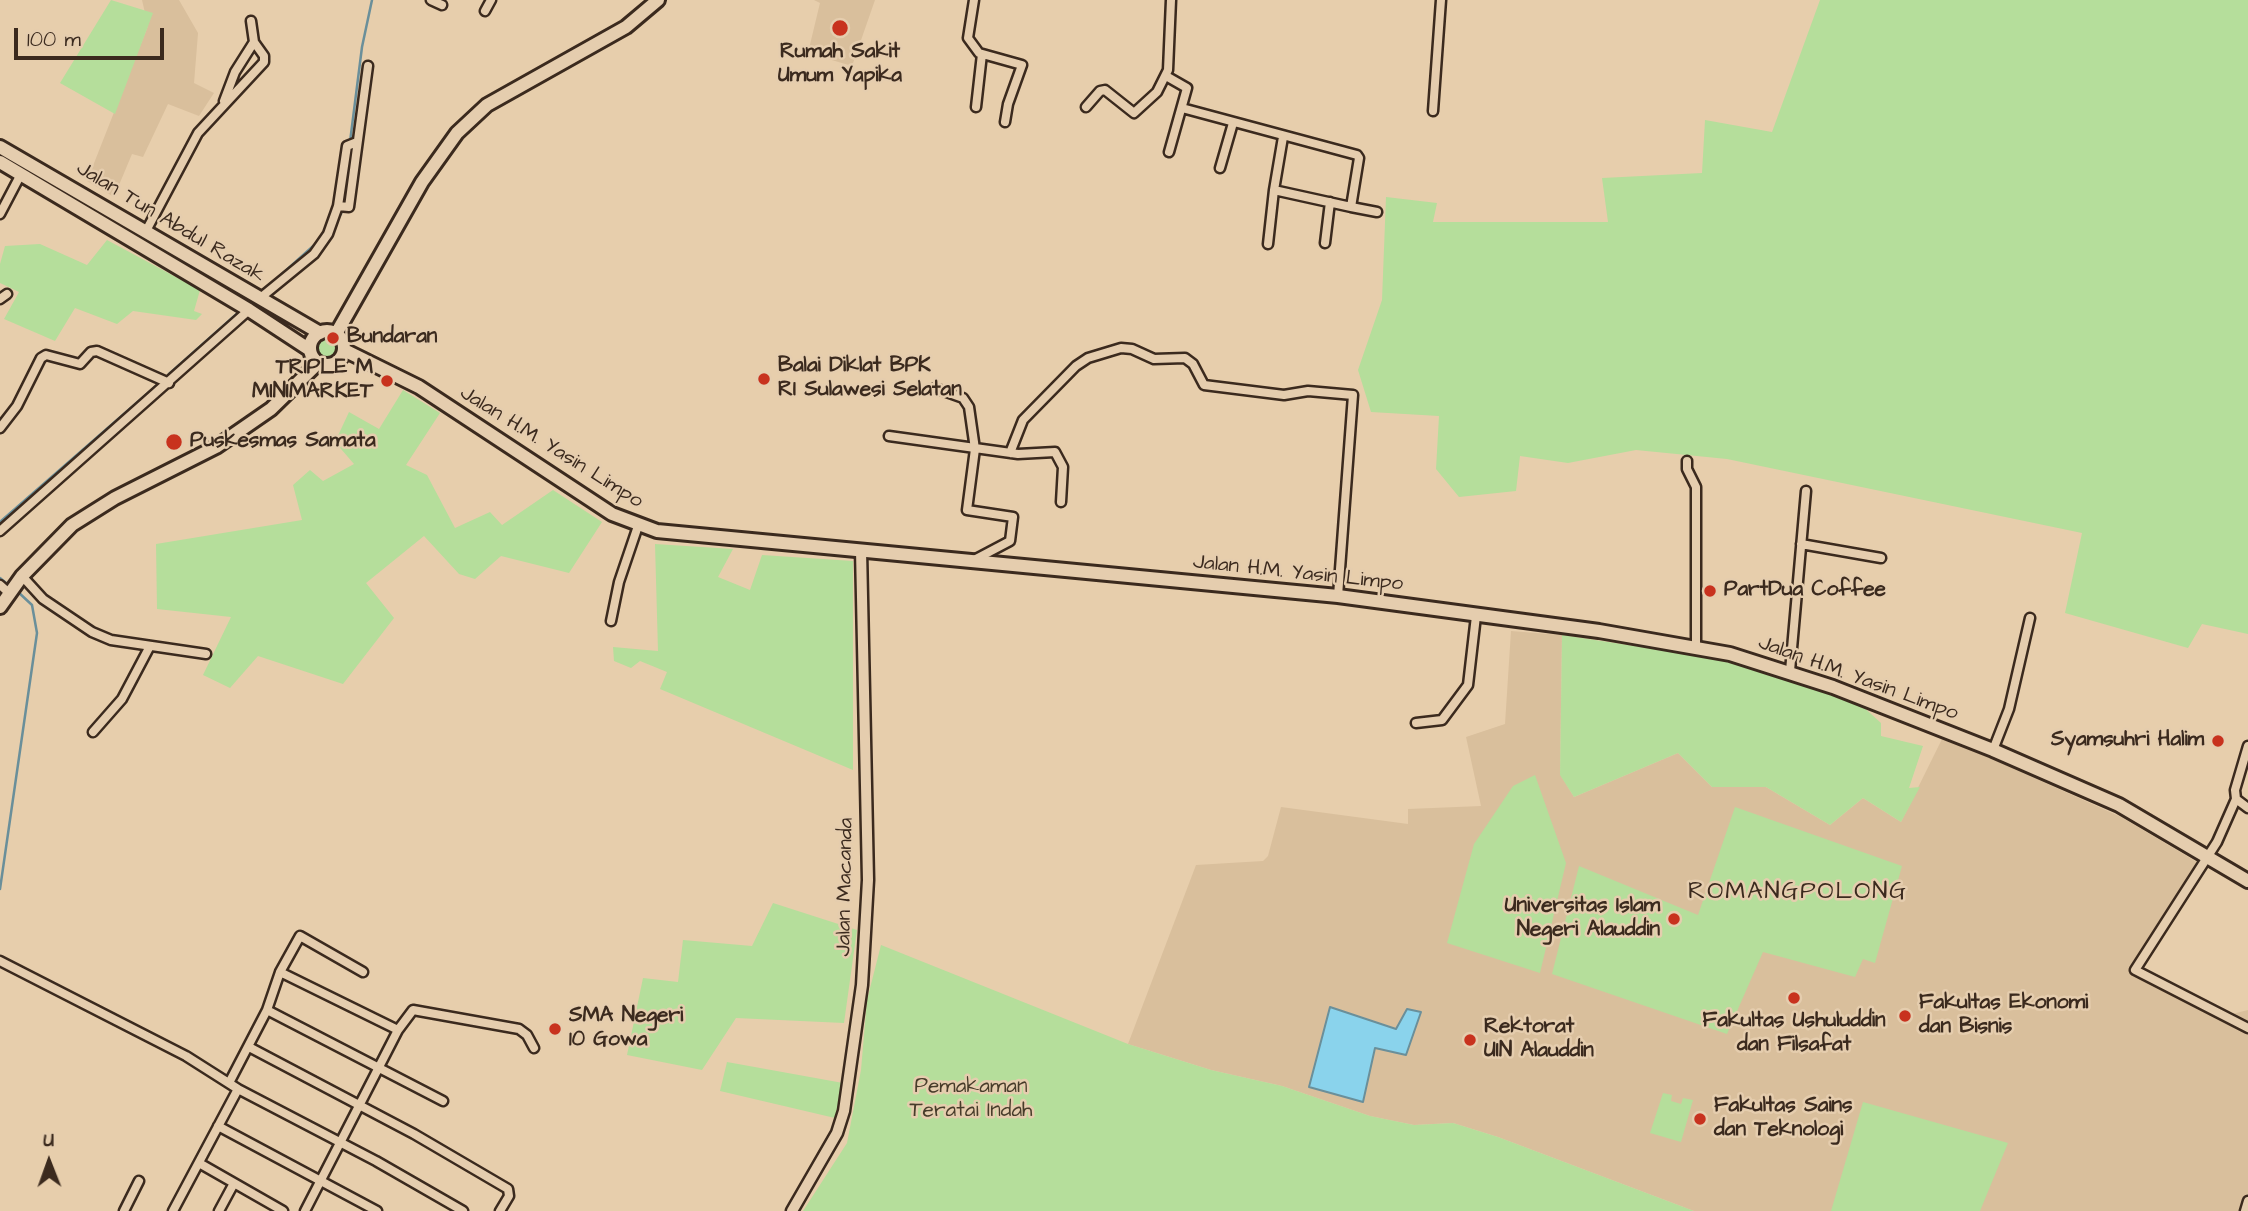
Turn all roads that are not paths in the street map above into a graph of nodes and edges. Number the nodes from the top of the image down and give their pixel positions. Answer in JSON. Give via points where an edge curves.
{"nodes":[{"id":1,"x":431,"y":0,"type":"edge"},
{"id":2,"x":491,"y":0,"type":"edge"},
{"id":3,"x":658,"y":0,"type":"edge"},
{"id":4,"x":974,"y":0,"type":"edge"},
{"id":5,"x":1171,"y":0,"type":"edge"},
{"id":6,"x":1441,"y":0,"type":"edge"},
{"id":7,"x":442,"y":5,"type":"dead end"},
{"id":8,"x":485,"y":11,"type":"dead end"},
{"id":9,"x":251,"y":21,"type":"dead end"},
{"id":10,"x":254,"y":42,"type":"junction"},
{"id":11,"x":982,"y":54,"type":"junction"},
{"id":12,"x":368,"y":66,"type":"dead end"},
{"id":13,"x":1166,"y":76,"type":"junction"},
{"id":14,"x":224,"y":103,"type":"junction"},
{"id":15,"x":976,"y":107,"type":"dead end"},
{"id":16,"x":1086,"y":107,"type":"dead end"},
{"id":17,"x":1182,"y":108,"type":"junction"},
{"id":18,"x":1433,"y":111,"type":"dead end"},
{"id":19,"x":1006,"y":121,"type":"dead end"},
{"id":20,"x":1233,"y":123,"type":"junction"},
{"id":21,"x":1283,"y":137,"type":"junction"},
{"id":22,"x":0,"y":147,"type":"edge"},
{"id":23,"x":1169,"y":152,"type":"dead end"},
{"id":24,"x":0,"y":162,"type":"edge"},
{"id":25,"x":1220,"y":168,"type":"dead end"},
{"id":26,"x":20,"y":174,"type":"junction"},
{"id":27,"x":1274,"y":190,"type":"junction"},
{"id":28,"x":1330,"y":202,"type":"junction"},
{"id":29,"x":1351,"y":207,"type":"junction"},
{"id":30,"x":1377,"y":212,"type":"dead end"},
{"id":31,"x":0,"y":214,"type":"edge"},
{"id":32,"x":141,"y":228,"type":"junction"},
{"id":33,"x":127,"y":237,"type":"junction"},
{"id":34,"x":1325,"y":243,"type":"dead end"},
{"id":35,"x":1268,"y":244,"type":"dead end"},
{"id":36,"x":260,"y":299,"type":"junction"},
{"id":37,"x":248,"y":310,"type":"junction"},
{"id":38,"x":320,"y":333,"type":"junction"},
{"id":39,"x":336,"y":334,"type":"junction"},
{"id":40,"x":310,"y":350,"type":"junction"},
{"id":41,"x":344,"y":350,"type":"junction"},
{"id":42,"x":318,"y":363,"type":"junction"},
{"id":43,"x":169,"y":383,"type":"junction"},
{"id":44,"x":935,"y":388,"type":"dead end"},
{"id":45,"x":0,"y":428,"type":"edge"},
{"id":46,"x":889,"y":436,"type":"dead end"},
{"id":47,"x":975,"y":449,"type":"junction"},
{"id":48,"x":1010,"y":453,"type":"junction"},
{"id":49,"x":1687,"y":461,"type":"dead end"},
{"id":50,"x":1807,"y":491,"type":"dead end"},
{"id":51,"x":1060,"y":502,"type":"dead end"},
{"id":52,"x":638,"y":526,"type":"junction"},
{"id":53,"x":0,"y":531,"type":"edge"},
{"id":54,"x":1801,"y":544,"type":"junction"},
{"id":55,"x":861,"y":550,"type":"junction"},
{"id":56,"x":1881,"y":558,"type":"dead end"},
{"id":57,"x":974,"y":560,"type":"junction"},
{"id":58,"x":12,"y":585,"type":"edge"},
{"id":59,"x":1338,"y":596,"type":"junction"},
{"id":60,"x":0,"y":606,"type":"edge"},
{"id":61,"x":1476,"y":616,"type":"junction"},
{"id":62,"x":2031,"y":618,"type":"dead end"},
{"id":63,"x":611,"y":621,"type":"dead end"},
{"id":64,"x":150,"y":646,"type":"junction"},
{"id":65,"x":1696,"y":647,"type":"junction"},
{"id":66,"x":206,"y":654,"type":"dead end"},
{"id":67,"x":1790,"y":671,"type":"junction"},
{"id":68,"x":1416,"y":723,"type":"dead end"},
{"id":69,"x":93,"y":732,"type":"dead end"},
{"id":70,"x":2248,"y":746,"type":"edge"},
{"id":71,"x":1993,"y":750,"type":"junction"},
{"id":72,"x":2236,"y":799,"type":"junction"},
{"id":73,"x":2248,"y":808,"type":"edge"},
{"id":74,"x":2208,"y":856,"type":"junction"},
{"id":75,"x":2248,"y":881,"type":"edge"},
{"id":76,"x":1,"y":961,"type":"edge"},
{"id":77,"x":279,"y":972,"type":"junction"},
{"id":78,"x":363,"y":972,"type":"dead end"},
{"id":79,"x":267,"y":1010,"type":"junction"},
{"id":80,"x":2248,"y":1028,"type":"edge"},
{"id":81,"x":398,"y":1030,"type":"junction"},
{"id":82,"x":249,"y":1047,"type":"junction"},
{"id":83,"x":534,"y":1048,"type":"dead end"},
{"id":84,"x":380,"y":1066,"type":"junction"},
{"id":85,"x":229,"y":1083,"type":"junction"},
{"id":86,"x":238,"y":1089,"type":"junction"},
{"id":87,"x":443,"y":1101,"type":"dead end"},
{"id":88,"x":358,"y":1105,"type":"junction"},
{"id":89,"x":218,"y":1126,"type":"junction"},
{"id":90,"x":340,"y":1142,"type":"junction"},
{"id":91,"x":198,"y":1163,"type":"junction"},
{"id":92,"x":320,"y":1180,"type":"junction"},
{"id":93,"x":139,"y":1181,"type":"dead end"},
{"id":94,"x":233,"y":1185,"type":"junction"},
{"id":95,"x":2248,"y":1201,"type":"edge"},
{"id":96,"x":268,"y":1208,"type":"edge"},
{"id":97,"x":124,"y":1211,"type":"edge"},
{"id":98,"x":173,"y":1211,"type":"edge"},
{"id":99,"x":219,"y":1211,"type":"edge"},
{"id":100,"x":283,"y":1211,"type":"edge"},
{"id":101,"x":305,"y":1211,"type":"edge"},
{"id":102,"x":377,"y":1211,"type":"edge"},
{"id":103,"x":463,"y":1211,"type":"edge"},
{"id":104,"x":500,"y":1211,"type":"edge"},
{"id":105,"x":792,"y":1211,"type":"edge"},
{"id":106,"x":2245,"y":1211,"type":"edge"}],
"edges":[{"from":1,"to":7,"type":"street"},
{"from":2,"to":8,"type":"street"},
{"from":3,"to":39,"type":"main road","via":[[626,27],[487,105],[457,133],[422,182]]},
{"from":4,"to":11,"type":"street","via":[[968,38]]},
{"from":5,"to":13,"type":"street"},
{"from":6,"to":18,"type":"street"},
{"from":9,"to":10,"type":"street"},
{"from":10,"to":14,"type":"street","via":[[235,72]]},
{"from":10,"to":14,"type":"street","via":[[264,62]]},
{"from":11,"to":15,"type":"street"},
{"from":11,"to":19,"type":"street","via":[[1022,65],[1007,104]]},
{"from":12,"to":36,"type":"street","via":[[342,206],[320,247]]},
{"from":13,"to":16,"type":"street","via":[[1135,113],[1102,90]]},
{"from":13,"to":17,"type":"street","via":[[1186,86]]},
{"from":14,"to":32,"type":"street","via":[[198,133]]},
{"from":17,"to":20,"type":"street"},
{"from":17,"to":23,"type":"street"},
{"from":20,"to":21,"type":"street"},
{"from":20,"to":25,"type":"street"},
{"from":21,"to":27,"type":"street"},
{"from":21,"to":29,"type":"street","via":[[1358,156]]},
{"from":22,"to":32,"type":"main road","name":"Jalan Tun Abdul Razak"},
{"from":24,"to":26,"type":"main road","name":"Jalan Tun Abdul Razak"},
{"from":26,"to":31,"type":"street"},
{"from":26,"to":33,"type":"main road","name":"Jalan Tun Abdul Razak"},
{"from":27,"to":28,"type":"street"},
{"from":27,"to":35,"type":"street"},
{"from":28,"to":29,"type":"street"},
{"from":28,"to":34,"type":"street"},
{"from":29,"to":30,"type":"street"},
{"from":32,"to":33,"type":"main road"},
{"from":32,"to":36,"type":"main road","name":"Jalan Tun Abdul Razak"},
{"from":33,"to":37,"type":"main road","name":"Jalan Tun Abdul Razak"},
{"from":36,"to":38,"type":"main road","name":"Jalan Tun Abdul Razak"},
{"from":37,"to":40,"type":"main road","name":"Jalan Tun Abdul Razak"},
{"from":37,"to":43,"type":"street"},
{"from":38,"to":39,"type":"main road"},
{"from":38,"to":40,"type":"main road","via":[[311,341]]},
{"from":39,"to":41,"type":"main road"},
{"from":40,"to":42,"type":"main road"},
{"from":41,"to":42,"type":"main road","via":[[334,364]]},
{"from":41,"to":52,"type":"main road","name":"Jalan H.M. Yasin Limpo","via":[[419,387],[593,502]]},
{"from":42,"to":58,"type":"main road","via":[[271,409],[216,447],[72,525]]},
{"from":43,"to":45,"type":"street","via":[[97,351],[80,364],[46,355]]},
{"from":43,"to":53,"type":"street"},
{"from":44,"to":47,"type":"street","via":[[963,398],[969,407]]},
{"from":46,"to":47,"type":"street"},
{"from":47,"to":48,"type":"street"},
{"from":47,"to":57,"type":"street","via":[[967,510],[1013,517],[1010,541]]},
{"from":48,"to":51,"type":"street","via":[[1049,450],[1058,455],[1064,477]]},
{"from":48,"to":59,"type":"street","via":[[1023,420],[1076,366],[1121,348],[1154,359],[1185,358],[1204,385],[1284,395],[1308,391],[1353,395]]},
{"from":49,"to":65,"type":"street","via":[[1696,487]]},
{"from":50,"to":54,"type":"street"},
{"from":52,"to":55,"type":"main road","name":"Jalan H.M. Yasin Limpo","via":[[677,534]]},
{"from":52,"to":63,"type":"street"},
{"from":54,"to":56,"type":"street"},
{"from":54,"to":67,"type":"street"},
{"from":55,"to":57,"type":"main road","name":"Jalan H.M. Yasin Limpo"},
{"from":55,"to":105,"type":"street","name":"Jalan Macanda","via":[[868,880],[862,985],[844,1111],[837,1133]]},
{"from":57,"to":59,"type":"main road","name":"Jalan H.M. Yasin Limpo"},
{"from":58,"to":60,"type":"main road"},
{"from":58,"to":64,"type":"street","via":[[43,598],[76,624],[111,640]]},
{"from":59,"to":61,"type":"main road","name":"Jalan H.M. Yasin Limpo"},
{"from":61,"to":65,"type":"main road","name":"Jalan H.M. Yasin Limpo"},
{"from":61,"to":68,"type":"street","via":[[1468,685],[1442,720]]},
{"from":62,"to":71,"type":"street","via":[[2009,709]]},
{"from":64,"to":66,"type":"street"},
{"from":64,"to":69,"type":"street","via":[[122,699]]},
{"from":65,"to":67,"type":"main road","name":"Jalan H.M. Yasin Limpo"},
{"from":67,"to":71,"type":"main road","name":"Jalan H.M. Yasin Limpo"},
{"from":70,"to":72,"type":"street"},
{"from":71,"to":74,"type":"main road","name":"Jalan H.M. Yasin Limpo","via":[[2119,806]]},
{"from":72,"to":73,"type":"street"},
{"from":72,"to":74,"type":"street"},
{"from":74,"to":75,"type":"main road","name":"Jalan H.M. Yasin Limpo"},
{"from":74,"to":80,"type":"street","via":[[2135,970]]},
{"from":76,"to":85,"type":"street","via":[[186,1056]]},
{"from":77,"to":78,"type":"street","via":[[301,936]]},
{"from":77,"to":79,"type":"street"},
{"from":77,"to":81,"type":"street"},
{"from":79,"to":82,"type":"street"},
{"from":79,"to":84,"type":"street"},
{"from":81,"to":83,"type":"street","via":[[408,1014],[418,1009],[519,1029]]},
{"from":81,"to":84,"type":"street"},
{"from":82,"to":85,"type":"street"},
{"from":82,"to":88,"type":"street"},
{"from":84,"to":87,"type":"street"},
{"from":84,"to":88,"type":"street"},
{"from":85,"to":86,"type":"street"},
{"from":86,"to":89,"type":"street"},
{"from":86,"to":90,"type":"street"},
{"from":88,"to":90,"type":"street"},
{"from":88,"to":104,"type":"street","via":[[508,1189]]},
{"from":89,"to":91,"type":"street"},
{"from":89,"to":92,"type":"street"},
{"from":90,"to":92,"type":"street"},
{"from":90,"to":103,"type":"street"},
{"from":91,"to":94,"type":"street"},
{"from":91,"to":98,"type":"street"},
{"from":92,"to":101,"type":"street"},
{"from":92,"to":102,"type":"street"},
{"from":93,"to":97,"type":"street"},
{"from":94,"to":96,"type":"street"},
{"from":94,"to":99,"type":"street"},
{"from":95,"to":106,"type":"street"},
{"from":96,"to":100,"type":"street"}]}
